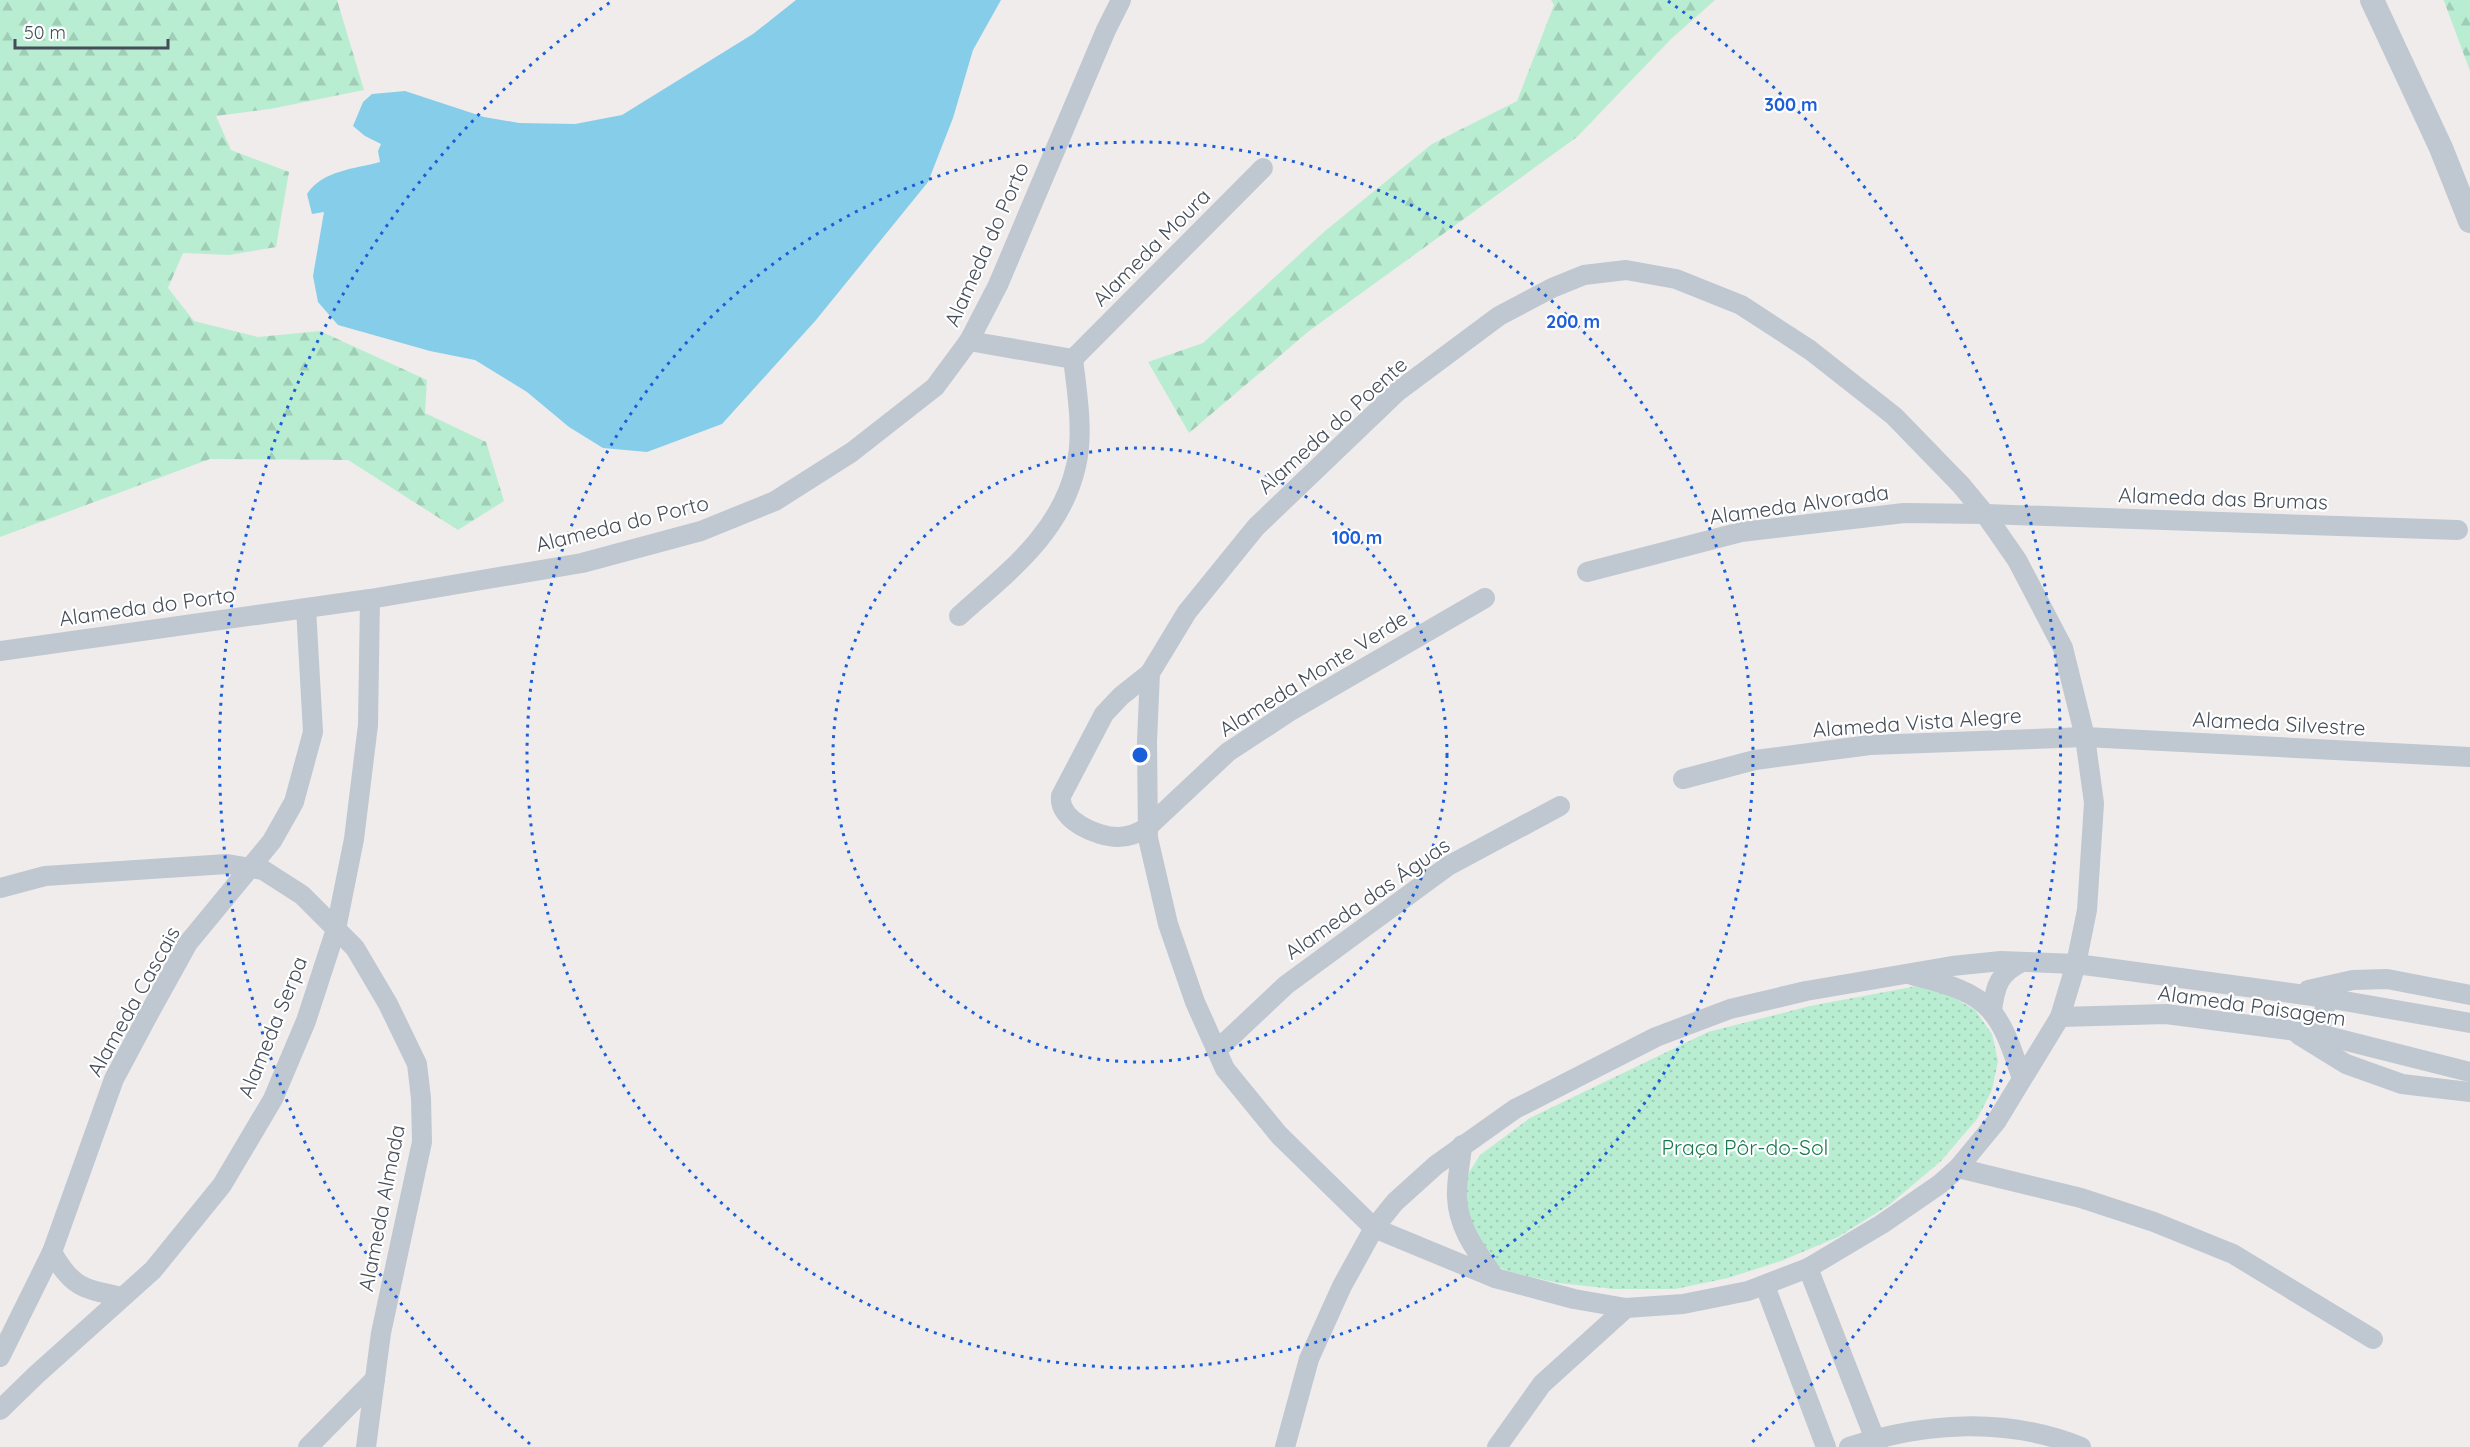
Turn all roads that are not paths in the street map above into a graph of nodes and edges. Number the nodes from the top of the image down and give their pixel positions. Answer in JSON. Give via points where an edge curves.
{"nodes":[{"id":1,"x":1121,"y":0,"type":"edge"},
{"id":2,"x":2372,"y":0,"type":"edge"},
{"id":3,"x":1263,"y":168,"type":"dead end"},
{"id":4,"x":2470,"y":221,"type":"edge"},
{"id":5,"x":969,"y":341,"type":"junction"},
{"id":6,"x":1073,"y":360,"type":"junction"},
{"id":7,"x":1985,"y":514,"type":"junction"},
{"id":8,"x":2458,"y":530,"type":"dead end"},
{"id":9,"x":1587,"y":572,"type":"dead end"},
{"id":10,"x":1485,"y":598,"type":"dead end"},
{"id":11,"x":370,"y":599,"type":"junction"},
{"id":12,"x":306,"y":608,"type":"junction"},
{"id":13,"x":959,"y":616,"type":"dead end"},
{"id":14,"x":0,"y":651,"type":"edge"},
{"id":15,"x":1150,"y":673,"type":"junction"},
{"id":16,"x":2085,"y":737,"type":"junction"},
{"id":17,"x":2470,"y":758,"type":"edge"},
{"id":18,"x":1683,"y":779,"type":"dead end"},
{"id":19,"x":1560,"y":806,"type":"dead end"},
{"id":20,"x":1149,"y":826,"type":"junction"},
{"id":21,"x":248,"y":868,"type":"junction"},
{"id":22,"x":0,"y":888,"type":"edge"},
{"id":23,"x":336,"y":929,"type":"junction"},
{"id":24,"x":2022,"y":962,"type":"junction"},
{"id":25,"x":2076,"y":964,"type":"junction"},
{"id":26,"x":1904,"y":972,"type":"junction"},
{"id":27,"x":2294,"y":993,"type":"junction"},
{"id":28,"x":2470,"y":995,"type":"edge"},
{"id":29,"x":2327,"y":998,"type":"junction"},
{"id":30,"x":1992,"y":1011,"type":"junction"},
{"id":31,"x":2060,"y":1017,"type":"junction"},
{"id":32,"x":2470,"y":1023,"type":"edge"},
{"id":33,"x":2292,"y":1031,"type":"junction"},
{"id":34,"x":2319,"y":1034,"type":"junction"},
{"id":35,"x":1217,"y":1050,"type":"junction"},
{"id":36,"x":2470,"y":1072,"type":"edge"},
{"id":37,"x":2022,"y":1078,"type":"junction"},
{"id":38,"x":2470,"y":1092,"type":"edge"},
{"id":39,"x":1462,"y":1145,"type":"junction"},
{"id":40,"x":1958,"y":1168,"type":"junction"},
{"id":41,"x":1374,"y":1228,"type":"junction"},
{"id":42,"x":52,"y":1252,"type":"junction"},
{"id":43,"x":1808,"y":1268,"type":"junction"},
{"id":44,"x":1495,"y":1278,"type":"junction"},
{"id":45,"x":1766,"y":1286,"type":"junction"},
{"id":46,"x":122,"y":1297,"type":"junction"},
{"id":47,"x":1626,"y":1308,"type":"junction"},
{"id":48,"x":2373,"y":1339,"type":"dead end"},
{"id":49,"x":0,"y":1357,"type":"edge"},
{"id":50,"x":375,"y":1379,"type":"junction"},
{"id":51,"x":0,"y":1410,"type":"edge"},
{"id":52,"x":1876,"y":1443,"type":"edge"},
{"id":53,"x":308,"y":1447,"type":"edge"},
{"id":54,"x":366,"y":1447,"type":"edge"},
{"id":55,"x":1285,"y":1447,"type":"edge"},
{"id":56,"x":1497,"y":1447,"type":"edge"},
{"id":57,"x":1826,"y":1447,"type":"edge"},
{"id":58,"x":1849,"y":1447,"type":"edge"},
{"id":59,"x":2081,"y":1447,"type":"edge"}],
"edges":[{"from":1,"to":5,"type":"street","name":"Alameda do Porto","via":[[998,285]]},
{"from":2,"to":4,"type":"street","via":[[2441,148]]},
{"from":3,"to":6,"type":"street","name":"Alameda Moura"},
{"from":5,"to":6,"type":"street"},
{"from":5,"to":11,"type":"street","name":"Alameda do Porto","via":[[935,387],[852,452],[776,501],[701,531],[582,563]]},
{"from":6,"to":13,"type":"street","via":[[1079,414],[1077,464],[1066,496],[1044,536]]},
{"from":7,"to":8,"type":"street","name":"Alameda das Brumas"},
{"from":7,"to":9,"type":"street","name":"Alameda Alvorada","via":[[1904,513],[1741,532]]},
{"from":7,"to":15,"type":"street","name":"Alameda do Poente","via":[[1894,416],[1810,350],[1741,305],[1676,279],[1626,270],[1584,275],[1498,316],[1397,392],[1256,527],[1187,612]]},
{"from":7,"to":16,"type":"street","name":"Alameda do Poente","via":[[2017,560],[2063,648]]},
{"from":10,"to":20,"type":"street","name":"Alameda Monte Verde","via":[[1292,710],[1228,752]]},
{"from":11,"to":12,"type":"street","name":"Alameda do Porto"},
{"from":11,"to":23,"type":"street","name":"Alameda Serpa","via":[[368,725],[354,839]]},
{"from":12,"to":14,"type":"street","name":"Alameda do Porto"},
{"from":12,"to":21,"type":"street","name":"Alameda Cascais","via":[[313,732],[294,802],[272,840]]},
{"from":15,"to":20,"type":"street","name":"Alameda do Poente"},
{"from":15,"to":20,"type":"street","via":[[1104,714],[1061,802],[1071,820],[1106,836],[1137,834]]},
{"from":16,"to":17,"type":"street","name":"Alameda Silvestre"},
{"from":16,"to":18,"type":"street","name":"Alameda Vista Alegre","via":[[1870,745],[1755,760]]},
{"from":16,"to":25,"type":"street","name":"Alameda do Poente","via":[[2094,803],[2087,910]]},
{"from":19,"to":35,"type":"street","name":"Alameda das Águas","via":[[1439,872],[1286,985]]},
{"from":20,"to":35,"type":"street","name":"Alameda do Poente","via":[[1148,838],[1168,924],[1195,1002]]},
{"from":21,"to":22,"type":"street","name":"Alameda Almada","via":[[227,864],[45,876]]},
{"from":21,"to":23,"type":"street","name":"Alameda Almada","via":[[263,870],[302,895]]},
{"from":21,"to":42,"type":"street","name":"Alameda Cascais","via":[[188,944],[114,1079]]},
{"from":23,"to":46,"type":"street","name":"Alameda Serpa","via":[[306,1021],[273,1099],[222,1185],[153,1270]]},
{"from":23,"to":50,"type":"street","name":"Alameda Almada","via":[[355,948],[388,1004],[417,1064],[421,1098],[422,1142]]},
{"from":24,"to":25,"type":"street"},
{"from":24,"to":26,"type":"street"},
{"from":24,"to":30,"type":"street","via":[[2007,969],[2000,979]]},
{"from":25,"to":27,"type":"street","name":"Alameda Paisagem"},
{"from":25,"to":31,"type":"street","name":"Alameda do Poente"},
{"from":26,"to":30,"type":"street","via":[[1974,996]]},
{"from":26,"to":39,"type":"street","via":[[1730,1008],[1656,1037],[1515,1109]]},
{"from":27,"to":28,"type":"street","via":[[2353,980],[2387,979]]},
{"from":27,"to":29,"type":"street","name":"Alameda Paisagem"},
{"from":29,"to":32,"type":"street","name":"Alameda Paisagem"},
{"from":29,"to":34,"type":"street"},
{"from":30,"to":37,"type":"street"},
{"from":31,"to":33,"type":"street","name":"Alameda Paisagem","via":[[2166,1014]]},
{"from":31,"to":37,"type":"street","name":"Alameda do Poente"},
{"from":33,"to":34,"type":"street","name":"Alameda Paisagem"},
{"from":33,"to":38,"type":"street","via":[[2346,1064],[2402,1084]]},
{"from":34,"to":36,"type":"street","name":"Alameda Paisagem"},
{"from":35,"to":41,"type":"street","name":"Alameda do Poente","via":[[1225,1069],[1279,1135]]},
{"from":37,"to":40,"type":"street","name":"Alameda do Poente","via":[[1996,1122]]},
{"from":39,"to":41,"type":"street","via":[[1395,1202]]},
{"from":39,"to":44,"type":"street","via":[[1457,1196],[1460,1218],[1471,1244]]},
{"from":40,"to":43,"type":"street","name":"Alameda do Poente","via":[[1882,1224]]},
{"from":40,"to":48,"type":"street","via":[[2081,1198],[2233,1254]]},
{"from":41,"to":44,"type":"street","name":"Alameda do Poente"},
{"from":41,"to":55,"type":"street","via":[[1309,1359]]},
{"from":42,"to":46,"type":"street","via":[[63,1272],[85,1289]]},
{"from":42,"to":49,"type":"street","name":"Alameda Cascais"},
{"from":43,"to":45,"type":"street","name":"Alameda do Poente"},
{"from":43,"to":52,"type":"street"},
{"from":44,"to":47,"type":"street","name":"Alameda do Poente"},
{"from":45,"to":47,"type":"street","name":"Alameda do Poente","via":[[1683,1304]]},
{"from":45,"to":57,"type":"street"},
{"from":46,"to":51,"type":"street","name":"Alameda Serpa"},
{"from":47,"to":56,"type":"street","via":[[1542,1384]]},
{"from":50,"to":53,"type":"street"},
{"from":50,"to":54,"type":"street","name":"Alameda Almada"},
{"from":52,"to":58,"type":"street"},
{"from":52,"to":59,"type":"street","via":[[1939,1426],[2008,1428],[2060,1438]]}]}
